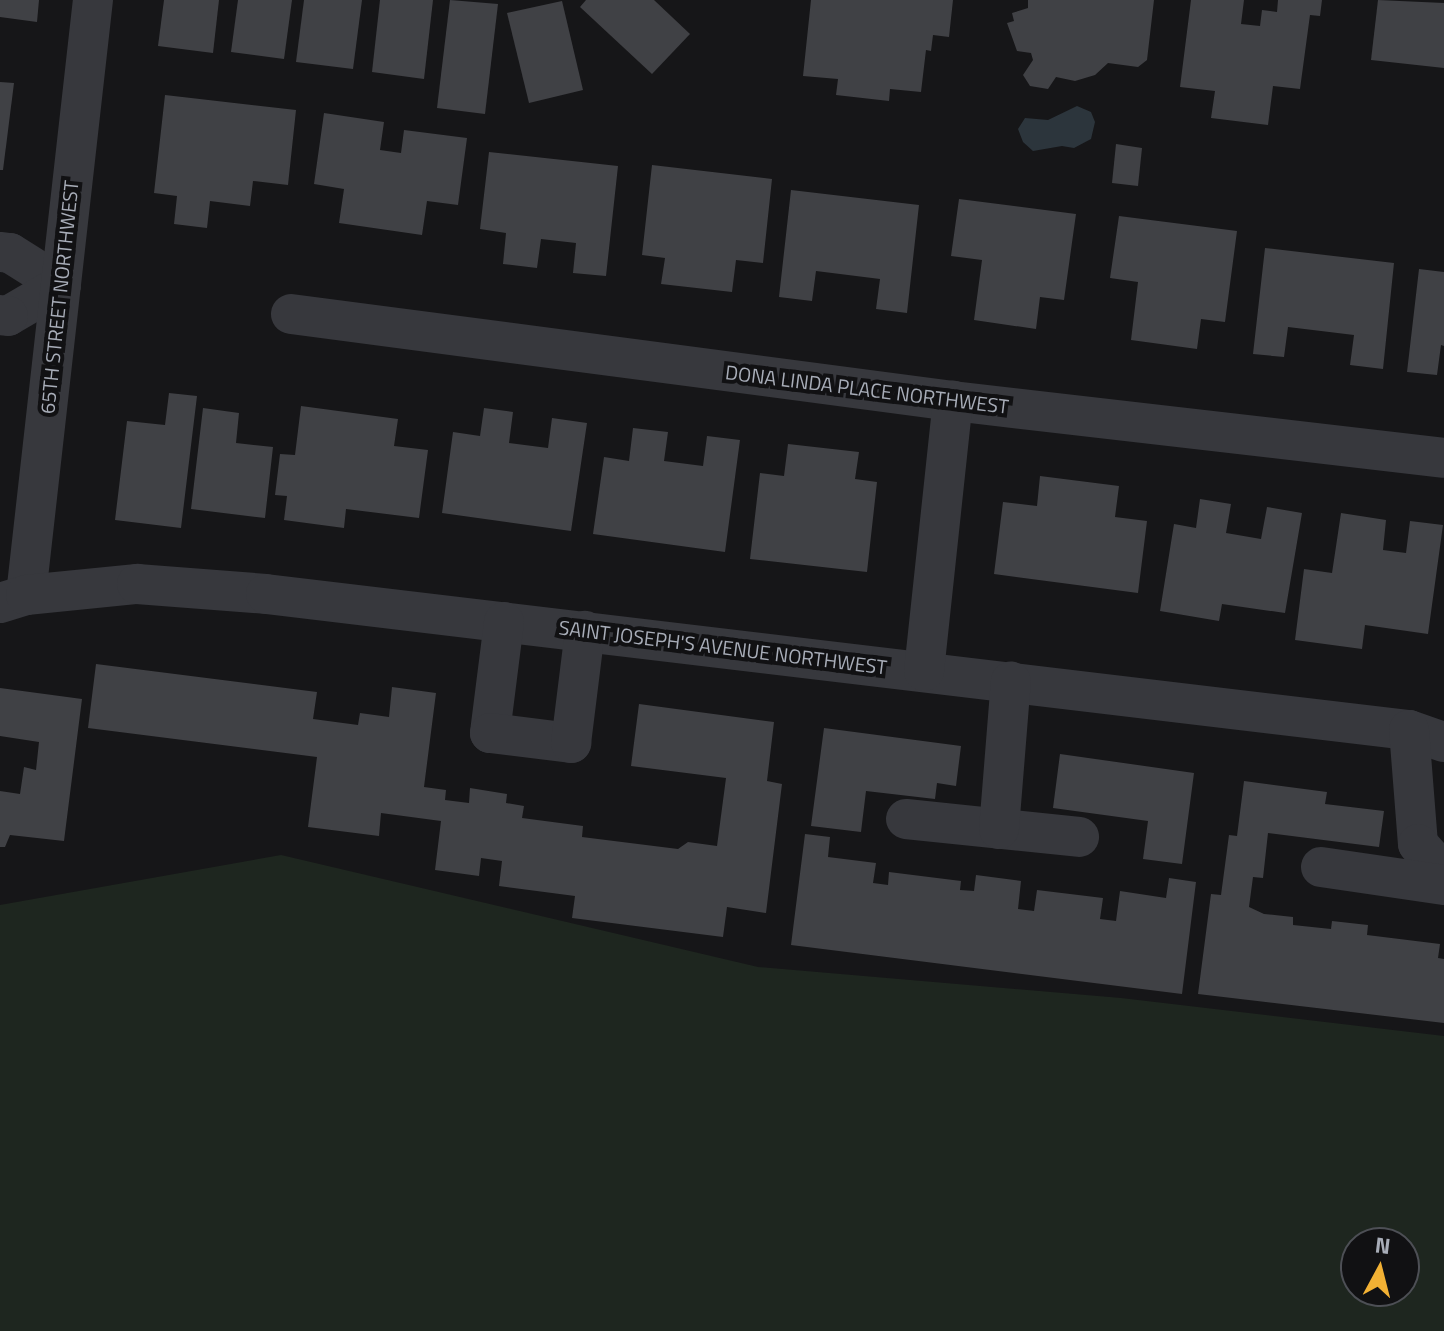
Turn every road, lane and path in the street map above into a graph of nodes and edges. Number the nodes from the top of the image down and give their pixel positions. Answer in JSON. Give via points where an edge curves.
{"nodes":[{"id":1,"x":93,"y":0,"type":"edge"},
{"id":2,"x":0,"y":252,"type":"edge"},
{"id":3,"x":61,"y":285,"type":"junction"},
{"id":4,"x":291,"y":314,"type":"dead end"},
{"id":5,"x":0,"y":315,"type":"edge"},
{"id":6,"x":953,"y":401,"type":"junction"},
{"id":7,"x":1444,"y":458,"type":"edge"},
{"id":8,"x":13,"y":599,"type":"edge"},
{"id":9,"x":504,"y":622,"type":"junction"},
{"id":10,"x":585,"y":631,"type":"junction"},
{"id":11,"x":924,"y":671,"type":"junction"},
{"id":12,"x":1011,"y":681,"type":"junction"},
{"id":13,"x":1426,"y":736,"type":"edge"},
{"id":14,"x":906,"y":819,"type":"dead end"},
{"id":15,"x":999,"y":829,"type":"junction"},
{"id":16,"x":1079,"y":837,"type":"dead end"},
{"id":17,"x":1321,"y":867,"type":"dead end"},
{"id":18,"x":1444,"y":873,"type":"edge"},
{"id":19,"x":1444,"y":885,"type":"edge"}],
"edges":[{"from":1,"to":3,"type":"street","name":"65TH STREET NORTHWEST"},
{"from":2,"to":3,"type":"street"},
{"from":3,"to":5,"type":"street","via":[[8,316]]},
{"from":3,"to":8,"type":"street","name":"65TH STREET NORTHWEST"},
{"from":4,"to":6,"type":"street","name":"DONA LINDA PLACE NORTHWEST"},
{"from":6,"to":7,"type":"street","name":"DONA LINDA PLACE NORTHWEST"},
{"from":6,"to":11,"type":"street"},
{"from":8,"to":9,"type":"street","name":"SAINT JOSEPH'S AVENUE NORTHWEST","via":[[137,584]]},
{"from":9,"to":10,"type":"street","name":"SAINT JOSEPH'S AVENUE NORTHWEST"},
{"from":9,"to":10,"type":"street","via":[[490,733],[571,743]]},
{"from":10,"to":11,"type":"street","name":"SAINT JOSEPH'S AVENUE NORTHWEST"},
{"from":11,"to":12,"type":"street","name":"SAINT JOSEPH'S AVENUE NORTHWEST"},
{"from":12,"to":13,"type":"street","name":"SAINT JOSEPH'S AVENUE NORTHWEST"},
{"from":12,"to":15,"type":"street"},
{"from":13,"to":18,"type":"street","via":[[1418,844]]},
{"from":14,"to":15,"type":"street"},
{"from":15,"to":16,"type":"street"},
{"from":17,"to":19,"type":"street"}]}
